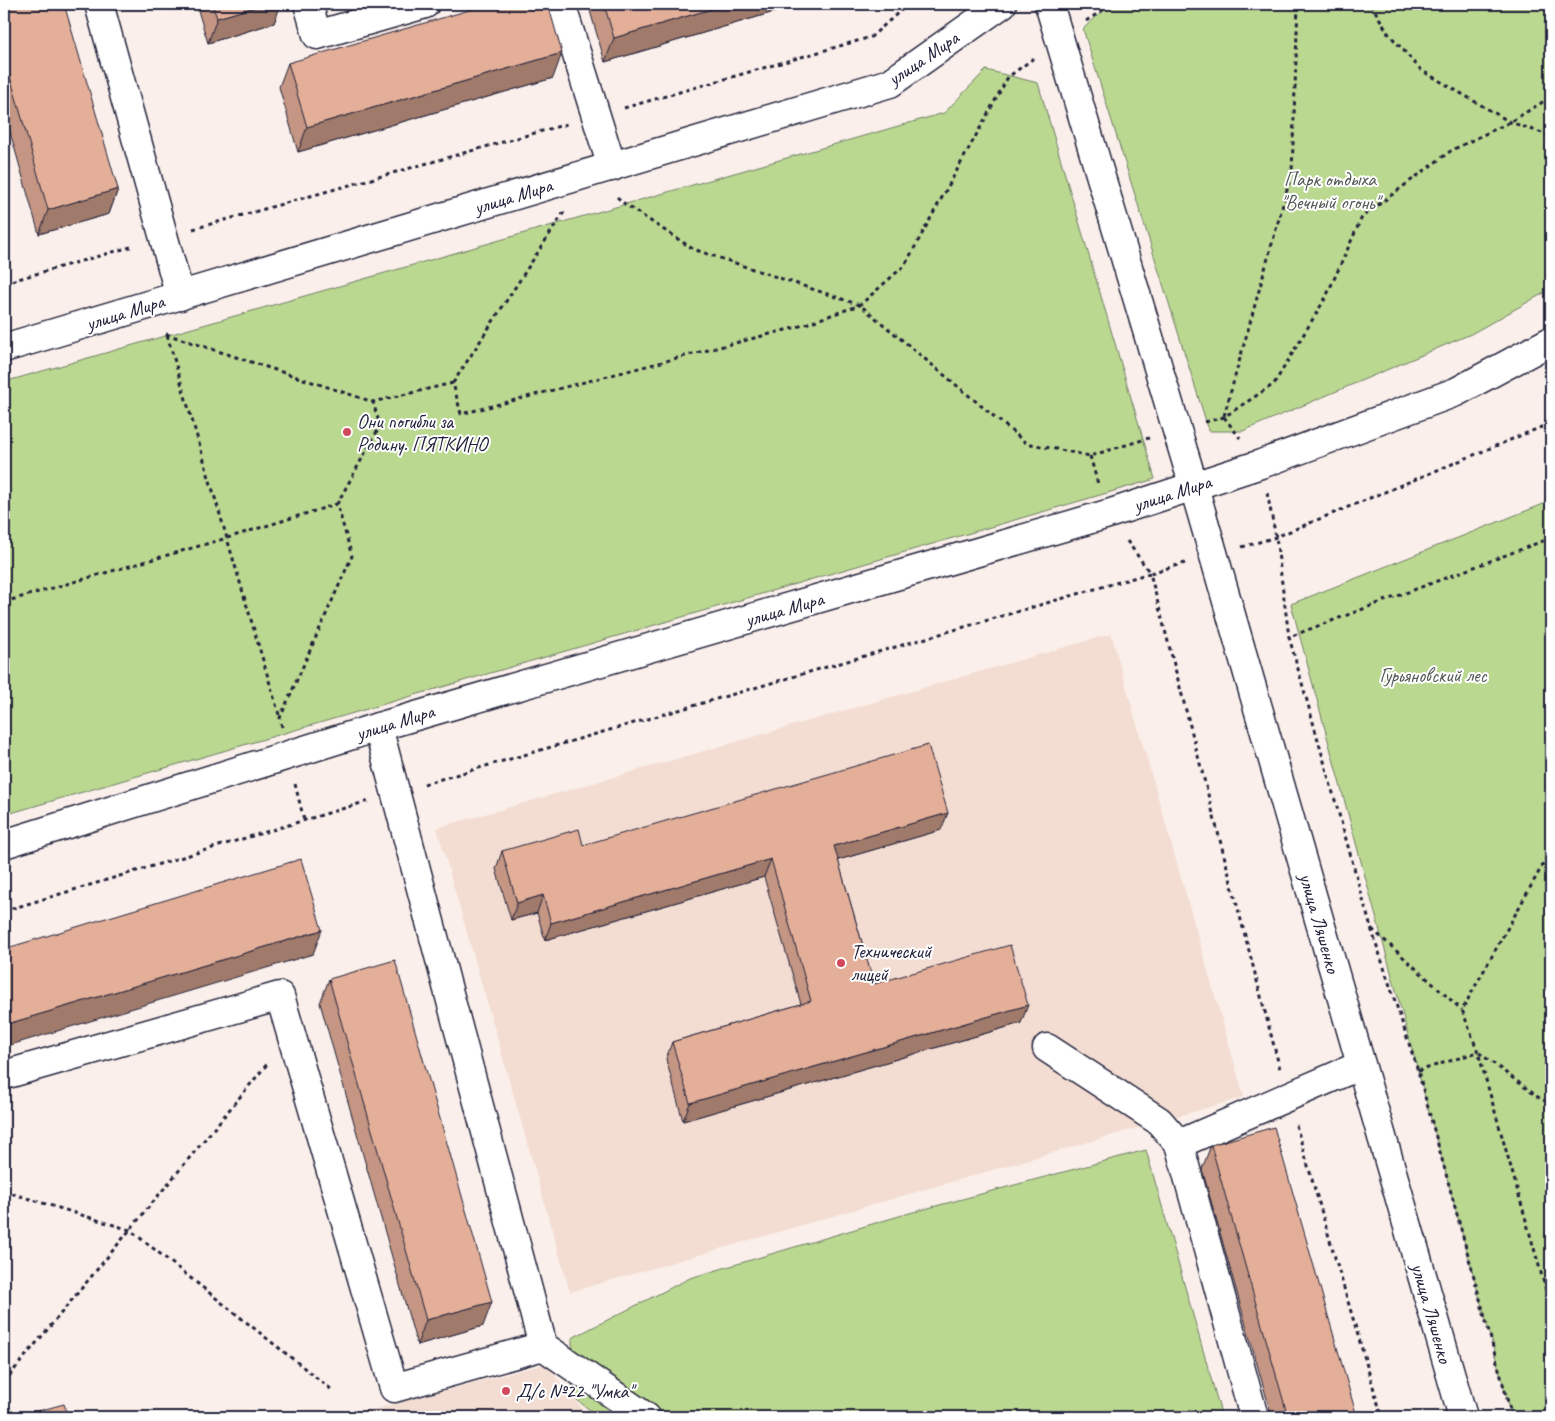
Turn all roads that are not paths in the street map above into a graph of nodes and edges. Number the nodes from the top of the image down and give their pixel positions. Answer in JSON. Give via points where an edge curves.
{"nodes":[{"id":1,"x":99,"y":4,"type":"edge"},
{"id":2,"x":308,"y":4,"type":"edge"},
{"id":3,"x":425,"y":4,"type":"edge"},
{"id":4,"x":561,"y":4,"type":"edge"},
{"id":5,"x":1002,"y":4,"type":"edge"},
{"id":6,"x":1049,"y":4,"type":"edge"},
{"id":7,"x":601,"y":170,"type":"junction"},
{"id":8,"x":168,"y":299,"type":"junction"},
{"id":9,"x":1551,"y":341,"type":"edge"},
{"id":10,"x":4,"y":348,"type":"edge"},
{"id":11,"x":1194,"y":487,"type":"junction"},
{"id":12,"x":378,"y":727,"type":"junction"},
{"id":13,"x":4,"y":844,"type":"edge"},
{"id":14,"x":1047,"y":1048,"type":"dead end"},
{"id":15,"x":1361,"y":1064,"type":"junction"},
{"id":16,"x":4,"y":1074,"type":"edge"},
{"id":17,"x":1179,"y":1144,"type":"junction"},
{"id":18,"x":543,"y":1346,"type":"junction"},
{"id":19,"x":646,"y":1417,"type":"edge"},
{"id":20,"x":1254,"y":1417,"type":"edge"},
{"id":21,"x":1463,"y":1417,"type":"edge"}],
"edges":[{"from":1,"to":8,"type":"main road","via":[[164,238]]},
{"from":2,"to":3,"type":"main road","via":[[317,35]]},
{"from":4,"to":7,"type":"main road","via":[[596,116]]},
{"from":5,"to":7,"type":"main road","name":"улица Мира","via":[[890,83]]},
{"from":6,"to":11,"type":"main road","name":"улица Ляшенко"},
{"from":7,"to":8,"type":"main road","name":"улица Мира"},
{"from":8,"to":10,"type":"main road","name":"улица Мира"},
{"from":9,"to":11,"type":"main road","name":"улица Мира","via":[[1456,392]]},
{"from":11,"to":12,"type":"main road","name":"улица Мира"},
{"from":11,"to":15,"type":"main road","name":"улица Ляшенко"},
{"from":12,"to":13,"type":"main road","name":"улица Мира"},
{"from":12,"to":18,"type":"main road"},
{"from":14,"to":17,"type":"main road","via":[[1159,1122]]},
{"from":15,"to":17,"type":"main road"},
{"from":15,"to":21,"type":"main road","name":"улица Ляшенко"},
{"from":16,"to":18,"type":"main road","via":[[280,996],[394,1388]]},
{"from":17,"to":20,"type":"main road"},
{"from":18,"to":19,"type":"main road"}]}
